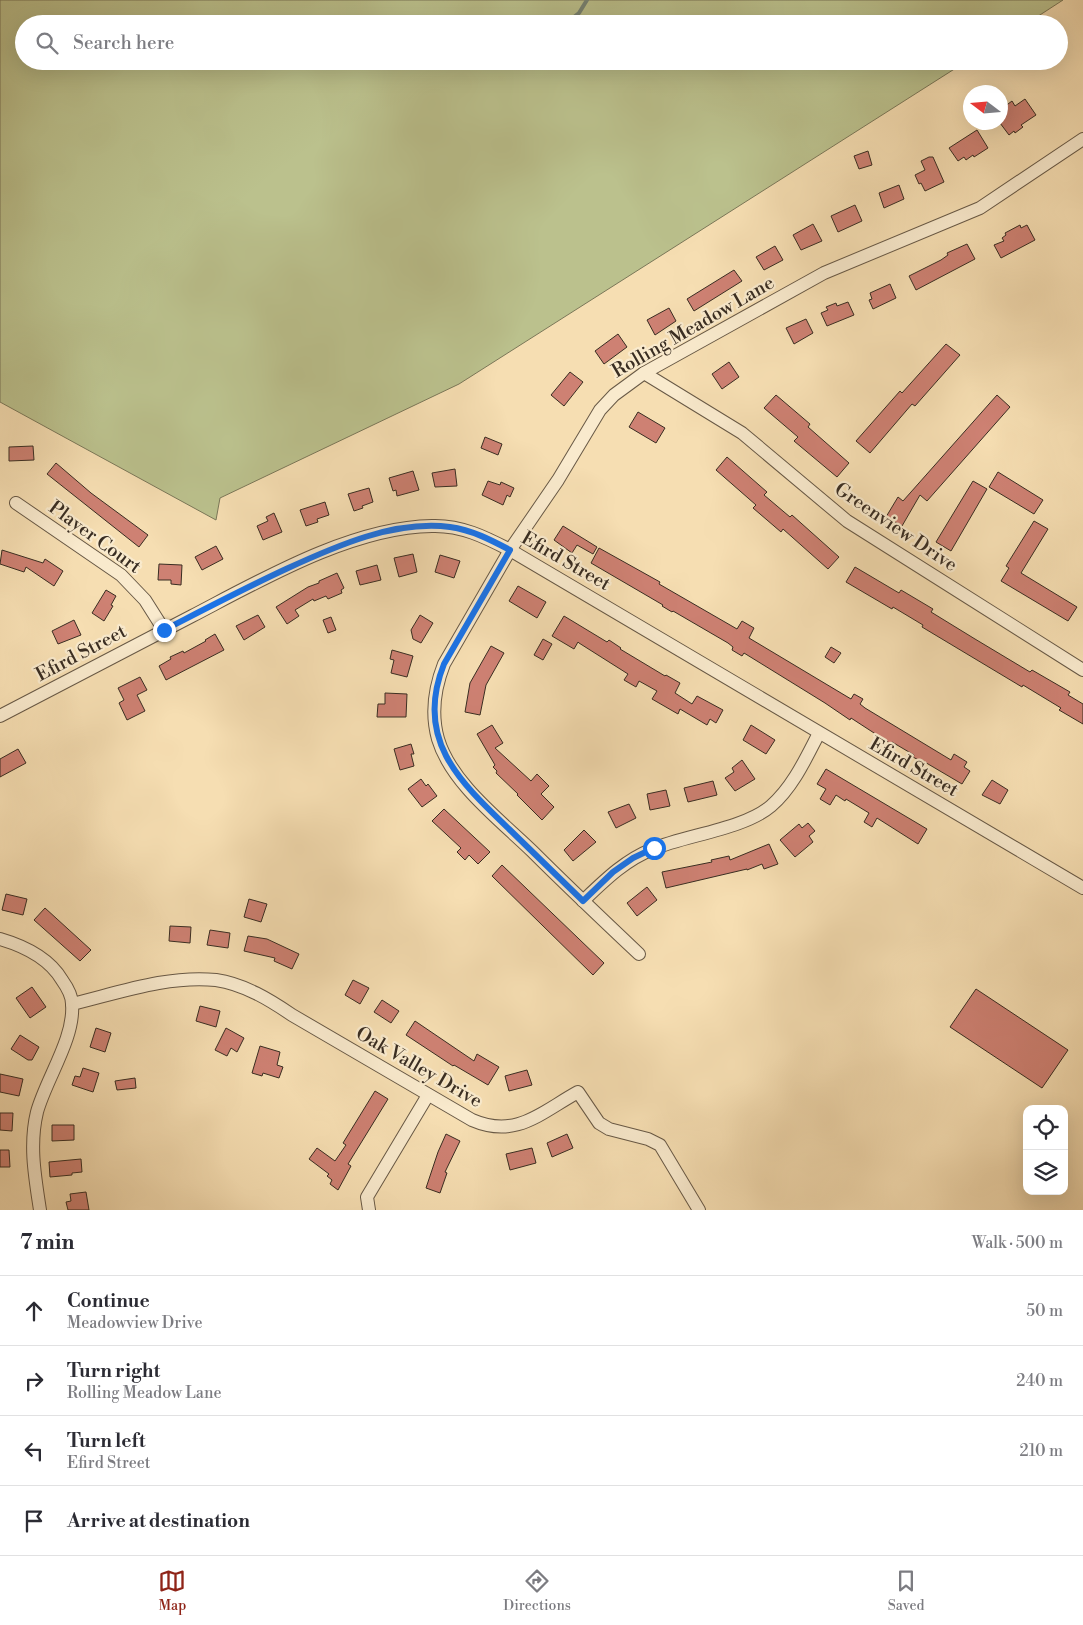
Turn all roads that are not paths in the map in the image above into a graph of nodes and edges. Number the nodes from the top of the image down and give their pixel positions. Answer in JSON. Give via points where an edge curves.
{"nodes":[{"id":1,"x":1083,"y":139,"type":"edge"},
{"id":2,"x":644,"y":373,"type":"junction"},
{"id":3,"x":16,"y":503,"type":"dead end"},
{"id":4,"x":510,"y":550,"type":"junction"},
{"id":5,"x":164,"y":630,"type":"junction"},
{"id":6,"x":1083,"y":670,"type":"edge"},
{"id":7,"x":0,"y":716,"type":"edge"},
{"id":8,"x":819,"y":733,"type":"junction"},
{"id":9,"x":1083,"y":888,"type":"edge"},
{"id":10,"x":583,"y":901,"type":"junction"},
{"id":11,"x":0,"y":939,"type":"edge"},
{"id":12,"x":639,"y":954,"type":"dead end"},
{"id":13,"x":72,"y":1004,"type":"junction"},
{"id":14,"x":428,"y":1095,"type":"junction"},
{"id":15,"x":40,"y":1210,"type":"edge"},
{"id":16,"x":369,"y":1210,"type":"edge"},
{"id":17,"x":699,"y":1210,"type":"edge"}],
"edges":[{"from":1,"to":2,"type":"street","name":"Rolling Meadow Lane","via":[[980,208],[824,273]]},
{"from":2,"to":4,"type":"street","name":"Rolling Meadow Lane","via":[[600,410],[558,480]]},
{"from":2,"to":6,"type":"street","name":"Greenview Drive","via":[[742,433],[847,521]]},
{"from":3,"to":5,"type":"street","name":"Player Court","via":[[121,575],[145,600]]},
{"from":4,"to":5,"type":"street","name":"Efird Street","via":[[470,531],[451,527],[414,527],[377,534],[323,552]]},
{"from":4,"to":8,"type":"street","name":"Efird Street"},
{"from":4,"to":10,"type":"street","name":"Rolling Meadow Lane","via":[[444,664],[438,682],[435,720],[438,738],[445,756],[467,787]]},
{"from":5,"to":7,"type":"street","name":"Efird Street"},
{"from":8,"to":9,"type":"street","name":"Efird Street"},
{"from":8,"to":10,"type":"street","via":[[802,766],[771,806],[750,819],[654,848],[633,858]]},
{"from":10,"to":12,"type":"street","name":"Rolling Meadow Lane"},
{"from":11,"to":13,"type":"street","via":[[25,948],[52,966],[70,992]]},
{"from":13,"to":14,"type":"street","name":"Oak Valley Drive","via":[[174,981],[218,980],[266,998]]},
{"from":13,"to":15,"type":"street","via":[[66,1040],[38,1110],[34,1129],[33,1166]]},
{"from":14,"to":16,"type":"street","via":[[368,1197]]},
{"from":14,"to":17,"type":"street","name":"Oak Valley Drive","via":[[483,1125],[505,1127],[527,1121],[578,1092],[599,1123],[608,1129],[660,1145]]}]}
